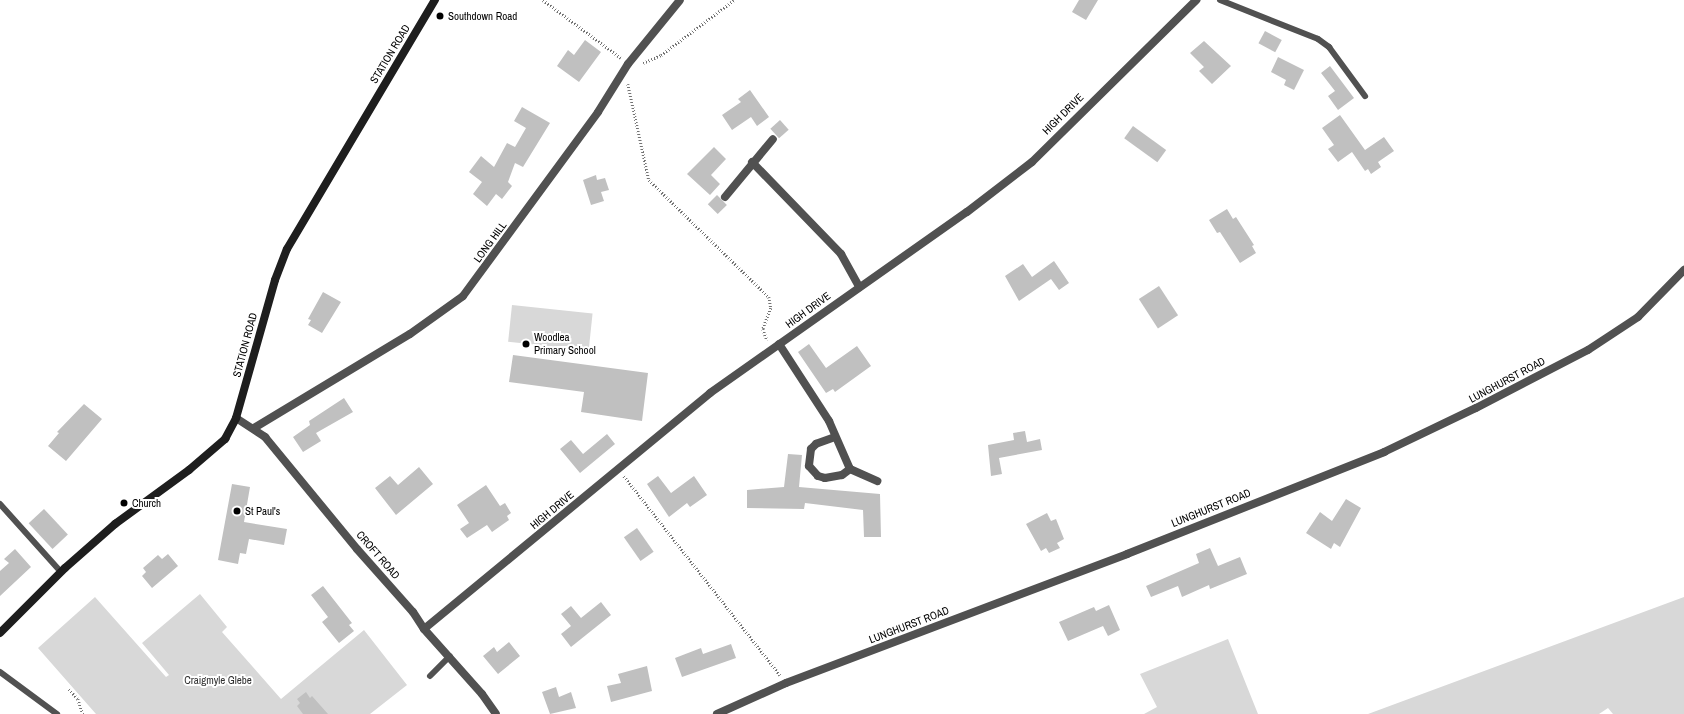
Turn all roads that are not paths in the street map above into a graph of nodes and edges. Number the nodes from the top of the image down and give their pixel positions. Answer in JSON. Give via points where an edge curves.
{"nodes":[{"id":1,"x":435,"y":0,"type":"edge"},
{"id":2,"x":680,"y":0,"type":"edge"},
{"id":3,"x":1196,"y":0,"type":"edge"},
{"id":4,"x":1220,"y":0,"type":"edge"},
{"id":5,"x":1365,"y":96,"type":"dead end"},
{"id":6,"x":773,"y":139,"type":"dead end"},
{"id":7,"x":752,"y":162,"type":"junction"},
{"id":8,"x":725,"y":197,"type":"dead end"},
{"id":9,"x":1684,"y":270,"type":"edge"},
{"id":10,"x":859,"y":287,"type":"junction"},
{"id":11,"x":778,"y":344,"type":"junction"},
{"id":12,"x":236,"y":418,"type":"junction"},
{"id":13,"x":254,"y":428,"type":"junction"},
{"id":14,"x":835,"y":437,"type":"junction"},
{"id":15,"x":850,"y":469,"type":"junction"},
{"id":16,"x":877,"y":481,"type":"dead end"},
{"id":17,"x":0,"y":504,"type":"edge"},
{"id":18,"x":61,"y":572,"type":"junction"},
{"id":19,"x":1,"y":630,"type":"edge"},
{"id":20,"x":424,"y":630,"type":"junction"},
{"id":21,"x":450,"y":656,"type":"junction"},
{"id":22,"x":0,"y":672,"type":"edge"},
{"id":23,"x":430,"y":676,"type":"dead end"},
{"id":24,"x":57,"y":714,"type":"edge"},
{"id":25,"x":496,"y":714,"type":"edge"},
{"id":26,"x":717,"y":714,"type":"edge"}],
"edges":[{"from":1,"to":12,"type":"street","name":"STATION ROAD","via":[[287,249],[275,280]]},
{"from":2,"to":13,"type":"street","name":"LONG HILL","via":[[627,67],[598,112],[463,296],[410,334]]},
{"from":3,"to":10,"type":"street","name":"HIGH DRIVE","via":[[1032,162],[967,212]]},
{"from":4,"to":5,"type":"lane","via":[[1318,39],[1329,47]]},
{"from":6,"to":7,"type":"street"},
{"from":7,"to":8,"type":"street"},
{"from":7,"to":10,"type":"street","via":[[841,254]]},
{"from":9,"to":26,"type":"street","name":"LUNGHURST ROAD","via":[[1638,317],[1588,350],[1384,452],[1127,554],[786,683]]},
{"from":10,"to":11,"type":"street","name":"HIGH DRIVE"},
{"from":11,"to":14,"type":"street","via":[[829,421]]},
{"from":11,"to":20,"type":"street","name":"HIGH DRIVE","via":[[710,393]]},
{"from":12,"to":13,"type":"street","name":"CROFT ROAD"},
{"from":12,"to":18,"type":"street","name":"STATION ROAD","via":[[225,438],[189,470],[115,524]]},
{"from":13,"to":20,"type":"street","name":"CROFT ROAD","via":[[265,437],[357,549],[413,612]]},
{"from":14,"to":15,"type":"street"},
{"from":14,"to":15,"type":"street","via":[[816,444],[811,449],[810,466],[813,472],[825,478],[842,475]]},
{"from":15,"to":16,"type":"street"},
{"from":17,"to":18,"type":"lane"},
{"from":18,"to":19,"type":"street","name":"STATION ROAD"},
{"from":20,"to":21,"type":"street","name":"CROFT ROAD"},
{"from":21,"to":23,"type":"lane"},
{"from":21,"to":25,"type":"street","name":"CROFT ROAD"},
{"from":22,"to":24,"type":"lane"}]}
